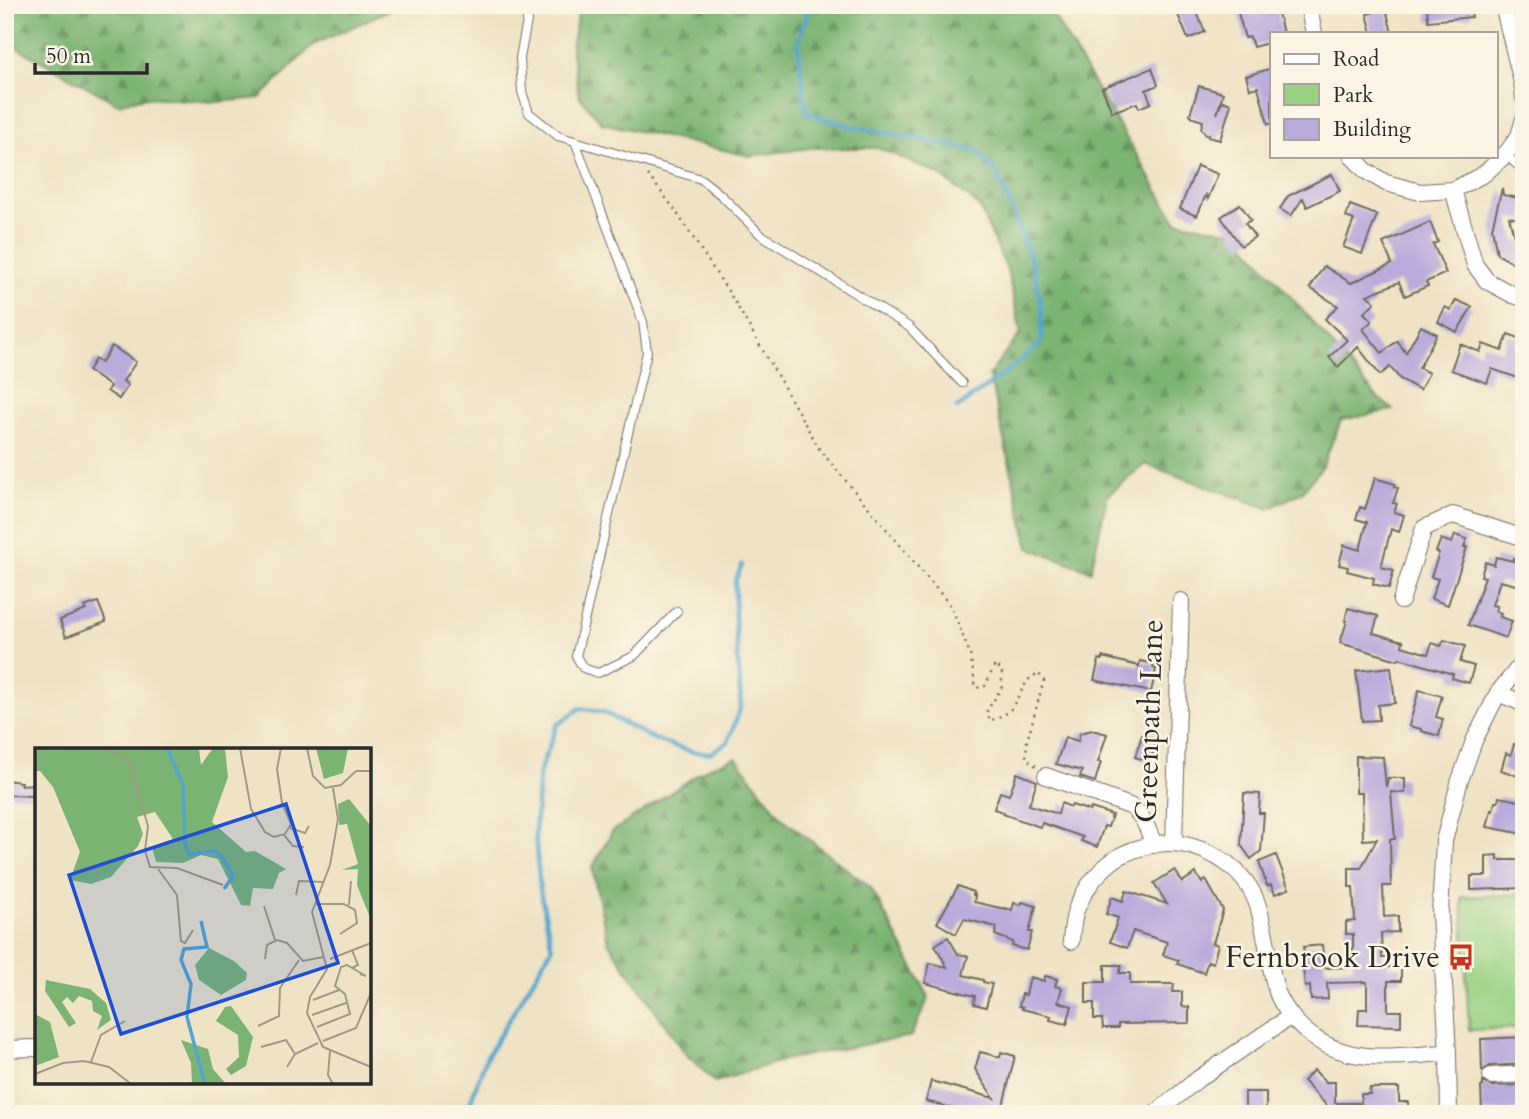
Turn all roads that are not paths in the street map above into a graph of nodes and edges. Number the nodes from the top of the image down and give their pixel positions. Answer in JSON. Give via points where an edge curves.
{"nodes":[{"id":1,"x":530,"y":5,"type":"edge"},
{"id":2,"x":1308,"y":5,"type":"edge"},
{"id":3,"x":1503,"y":5,"type":"edge"},
{"id":4,"x":1314,"y":32,"type":"edge"},
{"id":5,"x":1524,"y":98,"type":"edge"},
{"id":6,"x":1524,"y":119,"type":"edge"},
{"id":7,"x":575,"y":141,"type":"junction"},
{"id":8,"x":1505,"y":155,"type":"junction"},
{"id":9,"x":1354,"y":158,"type":"edge"},
{"id":10,"x":1524,"y":170,"type":"edge"},
{"id":11,"x":1453,"y":190,"type":"junction"},
{"id":12,"x":1524,"y":298,"type":"edge"},
{"id":13,"x":961,"y":383,"type":"dead end"},
{"id":14,"x":1524,"y":538,"type":"edge"},
{"id":15,"x":1181,"y":601,"type":"dead end"},
{"id":16,"x":1401,"y":601,"type":"dead end"},
{"id":17,"x":677,"y":611,"type":"dead end"},
{"id":18,"x":1524,"y":661,"type":"edge"},
{"id":19,"x":1498,"y":693,"type":"junction"},
{"id":20,"x":1524,"y":704,"type":"edge"},
{"id":21,"x":1046,"y":775,"type":"road end"},
{"id":22,"x":1174,"y":843,"type":"junction"},
{"id":23,"x":1154,"y":845,"type":"junction"},
{"id":24,"x":1071,"y":941,"type":"dead end"},
{"id":25,"x":1291,"y":1016,"type":"junction"},
{"id":26,"x":35,"y":1048,"type":"edge"},
{"id":27,"x":5,"y":1049,"type":"edge"},
{"id":28,"x":1448,"y":1053,"type":"junction"},
{"id":29,"x":1524,"y":1074,"type":"edge"},
{"id":30,"x":1491,"y":1076,"type":"dead end"},
{"id":31,"x":1155,"y":1114,"type":"edge"},
{"id":32,"x":1449,"y":1114,"type":"edge"}],
"edges":[{"from":1,"to":7,"type":"lane","via":[[520,58],[528,113],[558,136]]},
{"from":2,"to":4,"type":"street"},
{"from":3,"to":5,"type":"street"},
{"from":6,"to":8,"type":"street","via":[[1519,136]]},
{"from":7,"to":13,"type":"lane","via":[[701,179],[760,234],[909,327]]},
{"from":7,"to":17,"type":"lane","via":[[643,322],[647,352],[576,656],[583,668],[598,673],[634,656]]},
{"from":8,"to":10,"type":"lane"},
{"from":8,"to":11,"type":"street","via":[[1484,174]]},
{"from":9,"to":11,"type":"street","via":[[1386,183],[1420,192]]},
{"from":11,"to":12,"type":"street","via":[[1475,265],[1487,281]]},
{"from":14,"to":16,"type":"street","via":[[1453,514],[1424,528]]},
{"from":15,"to":22,"type":"street","name":"Greenpath Lane"},
{"from":18,"to":19,"type":"street"},
{"from":19,"to":20,"type":"street"},
{"from":19,"to":28,"type":"street","via":[[1474,741],[1444,841],[1440,914]]},
{"from":21,"to":23,"type":"street","via":[[1130,806],[1142,816]]},
{"from":22,"to":23,"type":"street"},
{"from":22,"to":25,"type":"street","via":[[1208,853],[1245,881],[1257,904],[1278,994]]},
{"from":23,"to":24,"type":"street","via":[[1135,849],[1102,869],[1076,911]]},
{"from":25,"to":28,"type":"street","via":[[1314,1037],[1348,1054]]},
{"from":25,"to":31,"type":"street"},
{"from":26,"to":27,"type":"street"},
{"from":28,"to":32,"type":"street"},
{"from":29,"to":30,"type":"street"}]}
